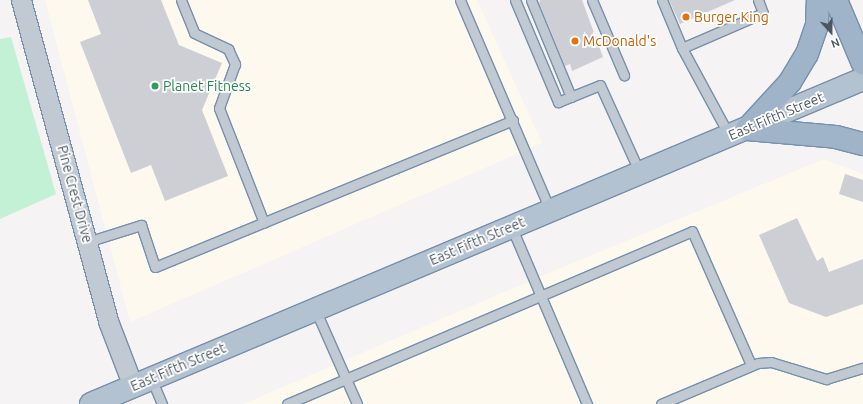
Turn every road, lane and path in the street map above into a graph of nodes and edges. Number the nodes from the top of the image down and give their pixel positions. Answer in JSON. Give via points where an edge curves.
{"nodes":[{"id":1,"x":21,"y":0,"type":"edge"},
{"id":2,"x":181,"y":0,"type":"edge"},
{"id":3,"x":460,"y":0,"type":"edge"},
{"id":4,"x":515,"y":0,"type":"edge"},
{"id":5,"x":531,"y":0,"type":"edge"},
{"id":6,"x":592,"y":0,"type":"edge"},
{"id":7,"x":662,"y":0,"type":"edge"},
{"id":8,"x":758,"y":0,"type":"edge"},
{"id":9,"x":818,"y":0,"type":"edge"},
{"id":10,"x":836,"y":0,"type":"edge"},
{"id":11,"x":682,"y":48,"type":"junction"},
{"id":12,"x":863,"y":64,"type":"edge"},
{"id":13,"x":624,"y":75,"type":"dead end"},
{"id":14,"x":863,"y":79,"type":"edge"},
{"id":15,"x":571,"y":97,"type":"junction"},
{"id":16,"x":513,"y":120,"type":"junction"},
{"id":17,"x":738,"y":133,"type":"junction"},
{"id":18,"x":863,"y":144,"type":"edge"},
{"id":19,"x":640,"y":173,"type":"junction"},
{"id":20,"x":550,"y":210,"type":"junction"},
{"id":21,"x":264,"y":223,"type":"junction"},
{"id":22,"x":511,"y":226,"type":"junction"},
{"id":23,"x":87,"y":242,"type":"junction"},
{"id":24,"x":541,"y":295,"type":"junction"},
{"id":25,"x":315,"y":309,"type":"junction"},
{"id":26,"x":751,"y":365,"type":"junction"},
{"id":27,"x":863,"y":368,"type":"edge"},
{"id":28,"x":346,"y":379,"type":"junction"},
{"id":29,"x":142,"y":382,"type":"junction"},
{"id":30,"x":90,"y":404,"type":"edge"},
{"id":31,"x":162,"y":404,"type":"edge"},
{"id":32,"x":287,"y":404,"type":"edge"},
{"id":33,"x":357,"y":404,"type":"edge"},
{"id":34,"x":587,"y":404,"type":"edge"},
{"id":35,"x":661,"y":404,"type":"edge"}],
"edges":[{"from":1,"to":23,"type":"street","name":"Pine Crest Drive"},
{"from":2,"to":21,"type":"lane","via":[[194,33],[228,49],[235,64],[219,108]]},
{"from":3,"to":16,"type":"lane"},
{"from":4,"to":15,"type":"lane","via":[[558,102]]},
{"from":5,"to":15,"type":"lane"},
{"from":6,"to":13,"type":"lane"},
{"from":7,"to":11,"type":"lane"},
{"from":8,"to":11,"type":"lane","via":[[763,13]]},
{"from":9,"to":17,"type":"highway","via":[[817,25],[807,54],[790,82]]},
{"from":10,"to":12,"type":"highway"},
{"from":11,"to":17,"type":"lane"},
{"from":14,"to":17,"type":"main road","name":"East Fifth Street"},
{"from":15,"to":19,"type":"lane","via":[[600,85]]},
{"from":16,"to":20,"type":"lane"},
{"from":16,"to":21,"type":"lane"},
{"from":17,"to":18,"type":"highway","via":[[836,137]]},
{"from":17,"to":19,"type":"main road","name":"East Fifth Street"},
{"from":19,"to":20,"type":"main road","name":"East Fifth Street"},
{"from":20,"to":22,"type":"main road","name":"East Fifth Street"},
{"from":21,"to":23,"type":"lane","via":[[155,267],[141,225]]},
{"from":22,"to":24,"type":"lane"},
{"from":22,"to":25,"type":"main road","name":"East Fifth Street"},
{"from":23,"to":29,"type":"street","name":"Pine Crest Drive","via":[[111,328]]},
{"from":24,"to":26,"type":"lane","via":[[692,231]]},
{"from":24,"to":28,"type":"lane"},
{"from":24,"to":34,"type":"lane"},
{"from":25,"to":28,"type":"lane"},
{"from":25,"to":29,"type":"main road","name":"East Fifth Street"},
{"from":26,"to":27,"type":"lane","via":[[771,362],[826,379]]},
{"from":26,"to":35,"type":"lane"},
{"from":28,"to":32,"type":"lane"},
{"from":28,"to":33,"type":"lane"},
{"from":29,"to":30,"type":"main road","name":"East Fifth Street"},
{"from":29,"to":31,"type":"lane"}]}
